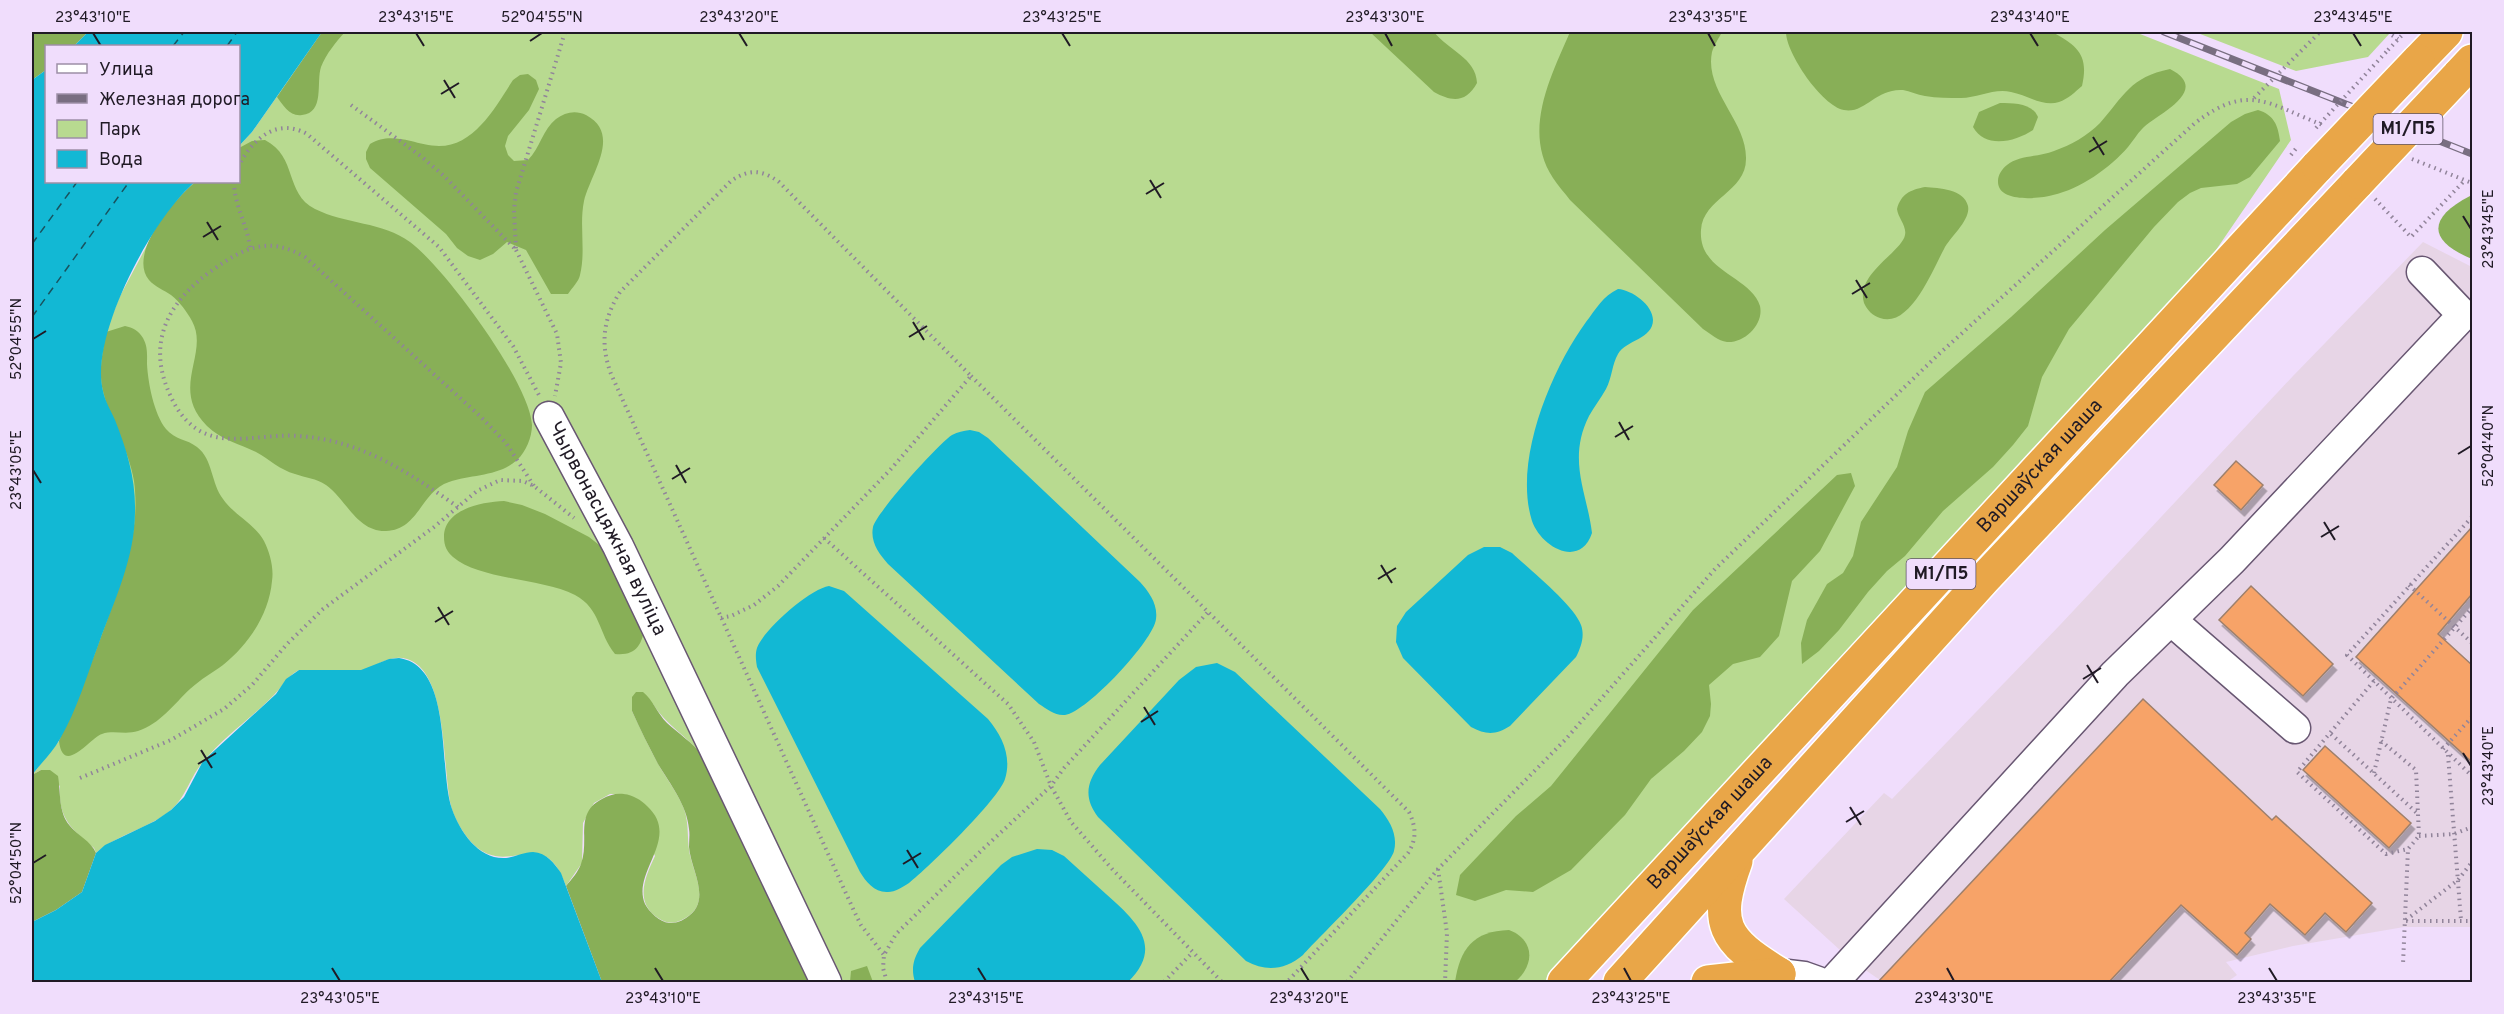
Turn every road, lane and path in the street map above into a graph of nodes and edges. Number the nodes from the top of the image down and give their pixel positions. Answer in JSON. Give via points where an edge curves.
{"nodes":[{"id":1,"x":566,"y":32,"type":"edge"},
{"id":2,"x":2320,"y":32,"type":"edge"},
{"id":3,"x":2387,"y":32,"type":"edge"},
{"id":4,"x":2405,"y":32,"type":"edge"},
{"id":5,"x":2446,"y":32,"type":"edge"},
{"id":6,"x":2401,"y":50,"type":"junction"},
{"id":7,"x":2465,"y":68,"type":"edge"},
{"id":8,"x":351,"y":105,"type":"dead end"},
{"id":9,"x":2315,"y":128,"type":"dead end"},
{"id":10,"x":240,"y":164,"type":"edge"},
{"id":11,"x":2464,"y":180,"type":"dead end"},
{"id":12,"x":234,"y":183,"type":"edge"},
{"id":13,"x":2366,"y":190,"type":"junction"},
{"id":14,"x":250,"y":247,"type":"junction"},
{"id":15,"x":516,"y":250,"type":"junction"},
{"id":16,"x":2422,"y":272,"type":"dead end"},
{"id":17,"x":2468,"y":319,"type":"edge"},
{"id":18,"x":971,"y":376,"type":"junction"},
{"id":19,"x":549,"y":417,"type":"junction"},
{"id":20,"x":534,"y":486,"type":"junction"},
{"id":21,"x":458,"y":507,"type":"junction"},
{"id":22,"x":2472,"y":517,"type":"edge"},
{"id":23,"x":581,"y":523,"type":"dead end"},
{"id":24,"x":824,"y":538,"type":"junction"},
{"id":25,"x":2409,"y":585,"type":"junction"},
{"id":26,"x":2472,"y":608,"type":"edge"},
{"id":27,"x":1208,"y":612,"type":"junction"},
{"id":28,"x":721,"y":618,"type":"junction"},
{"id":29,"x":2172,"y":621,"type":"junction"},
{"id":30,"x":2455,"y":628,"type":"junction"},
{"id":31,"x":2472,"y":644,"type":"edge"},
{"id":32,"x":2374,"y":681,"type":"junction"},
{"id":33,"x":2391,"y":699,"type":"junction"},
{"id":34,"x":2472,"y":717,"type":"edge"},
{"id":35,"x":2295,"y":728,"type":"dead end"},
{"id":36,"x":2331,"y":734,"type":"junction"},
{"id":37,"x":2381,"y":741,"type":"junction"},
{"id":38,"x":2443,"y":749,"type":"junction"},
{"id":39,"x":2448,"y":755,"type":"junction"},
{"id":40,"x":2374,"y":773,"type":"junction"},
{"id":41,"x":2472,"y":776,"type":"edge"},
{"id":42,"x":80,"y":778,"type":"dead end"},
{"id":43,"x":1051,"y":786,"type":"junction"},
{"id":44,"x":2419,"y":815,"type":"junction"},
{"id":45,"x":2472,"y":827,"type":"edge"},
{"id":46,"x":2454,"y":834,"type":"junction"},
{"id":47,"x":2419,"y":836,"type":"junction"},
{"id":48,"x":2408,"y":849,"type":"junction"},
{"id":49,"x":1740,"y":850,"type":"junction"},
{"id":50,"x":2472,"y":862,"type":"edge"},
{"id":51,"x":1438,"y":868,"type":"junction"},
{"id":52,"x":2458,"y":880,"type":"junction"},
{"id":53,"x":2461,"y":920,"type":"junction"},
{"id":54,"x":2406,"y":921,"type":"junction"},
{"id":55,"x":2472,"y":921,"type":"edge"},
{"id":56,"x":1193,"y":952,"type":"junction"},
{"id":57,"x":884,"y":955,"type":"junction"},
{"id":58,"x":2403,"y":964,"type":"dead end"},
{"id":59,"x":1779,"y":974,"type":"junction"},
{"id":60,"x":826,"y":982,"type":"edge"},
{"id":61,"x":887,"y":982,"type":"edge"},
{"id":62,"x":1164,"y":982,"type":"edge"},
{"id":63,"x":1222,"y":982,"type":"edge"},
{"id":64,"x":1287,"y":982,"type":"edge"},
{"id":65,"x":1347,"y":982,"type":"edge"},
{"id":66,"x":1445,"y":982,"type":"edge"},
{"id":67,"x":1564,"y":982,"type":"edge"},
{"id":68,"x":1620,"y":982,"type":"edge"},
{"id":69,"x":1708,"y":982,"type":"edge"},
{"id":70,"x":1818,"y":982,"type":"edge"},
{"id":71,"x":1833,"y":982,"type":"edge"}],
"edges":[{"from":1,"to":15,"type":"path","via":[[516,192]]},
{"from":2,"to":51,"type":"path","via":[[2254,98],[2225,104],[2195,123],[1911,381],[1715,569],[1565,740]]},
{"from":3,"to":6,"type":"path"},
{"from":4,"to":6,"type":"path"},
{"from":5,"to":6,"type":"highway","name":"Варшаўская шаша","number":"М1/П5"},
{"from":6,"to":9,"type":"path","bridge":true},
{"from":6,"to":67,"type":"highway","name":"Варшаўская шаша","number":"М1/П5","bridge":true},
{"from":7,"to":13,"type":"highway","name":"Варшаўская шаша","number":"М1/П5","bridge":true},
{"from":8,"to":15,"type":"path","via":[[444,176]]},
{"from":10,"to":19,"type":"path","name":"Чырвонасцяжная вуліца","via":[[253,145],[274,129],[291,127],[307,134],[439,247],[513,346]]},
{"from":11,"to":13,"type":"path","via":[[2411,237]]},
{"from":12,"to":14,"type":"path"},
{"from":13,"to":49,"type":"highway","name":"Варшаўская шаша","number":"М1/П5","via":[[1984,579]]},
{"from":14,"to":20,"type":"path","via":[[270,245],[305,257],[480,416],[506,443]]},
{"from":14,"to":21,"type":"path","via":[[200,279],[177,303],[163,329],[160,369],[175,406],[186,420],[214,436],[299,436],[350,446],[401,468]]},
{"from":15,"to":19,"type":"path","via":[[551,320],[560,348],[559,378]]},
{"from":16,"to":17,"type":"street"},
{"from":17,"to":29,"type":"street"},
{"from":18,"to":24,"type":"path","via":[[891,469]]},
{"from":18,"to":27,"type":"path"},
{"from":18,"to":28,"type":"path","via":[[779,182],[759,171],[731,181],[620,292],[611,306],[603,339],[611,374]]},
{"from":19,"to":60,"type":"street","name":"Чырвонасцяжная вуліца","via":[[618,546]]},
{"from":20,"to":21,"type":"path","via":[[523,481],[500,480],[477,490]]},
{"from":20,"to":23,"type":"path"},
{"from":21,"to":42,"type":"path","via":[[323,609],[252,685],[224,709],[171,740]]},
{"from":22,"to":25,"type":"path"},
{"from":24,"to":28,"type":"path","via":[[766,597],[742,612]]},
{"from":24,"to":43,"type":"path","via":[[1008,704],[1034,742]]},
{"from":25,"to":30,"type":"path"},
{"from":25,"to":32,"type":"path","via":[[2348,655]]},
{"from":26,"to":30,"type":"path"},
{"from":27,"to":43,"type":"path"},
{"from":27,"to":64,"type":"path","via":[[1401,803],[1414,822],[1414,844],[1408,853]]},
{"from":28,"to":57,"type":"path","via":[[854,911]]},
{"from":29,"to":35,"type":"street"},
{"from":29,"to":71,"type":"street","via":[[2115,674]]},
{"from":30,"to":31,"type":"path"},
{"from":30,"to":33,"type":"path"},
{"from":32,"to":33,"type":"path"},
{"from":32,"to":36,"type":"path"},
{"from":33,"to":37,"type":"path"},
{"from":33,"to":38,"type":"path"},
{"from":34,"to":38,"type":"path"},
{"from":36,"to":40,"type":"path"},
{"from":36,"to":48,"type":"path","via":[[2297,772],[2386,854]]},
{"from":37,"to":40,"type":"path"},
{"from":37,"to":44,"type":"path","via":[[2416,770]]},
{"from":38,"to":39,"type":"path"},
{"from":39,"to":41,"type":"path"},
{"from":39,"to":46,"type":"path"},
{"from":40,"to":44,"type":"path"},
{"from":43,"to":56,"type":"path","via":[[1084,838]]},
{"from":43,"to":57,"type":"path","via":[[896,934]]},
{"from":44,"to":47,"type":"path"},
{"from":45,"to":46,"type":"path"},
{"from":46,"to":47,"type":"path"},
{"from":46,"to":52,"type":"path"},
{"from":47,"to":48,"type":"path"},
{"from":48,"to":54,"type":"path"},
{"from":49,"to":59,"type":"highway","via":[[1723,906],[1725,923],[1748,955]]},
{"from":49,"to":68,"type":"highway","name":"Варшаўская шаша","number":"М1/П5"},
{"from":50,"to":52,"type":"path"},
{"from":51,"to":65,"type":"path"},
{"from":51,"to":66,"type":"path","via":[[1447,933]]},
{"from":52,"to":53,"type":"path"},
{"from":52,"to":54,"type":"path"},
{"from":53,"to":54,"type":"path"},
{"from":53,"to":55,"type":"path"},
{"from":54,"to":58,"type":"path"},
{"from":56,"to":62,"type":"path"},
{"from":56,"to":63,"type":"path"},
{"from":57,"to":61,"type":"path"},
{"from":59,"to":69,"type":"highway"},
{"from":59,"to":70,"type":"street"}]}
